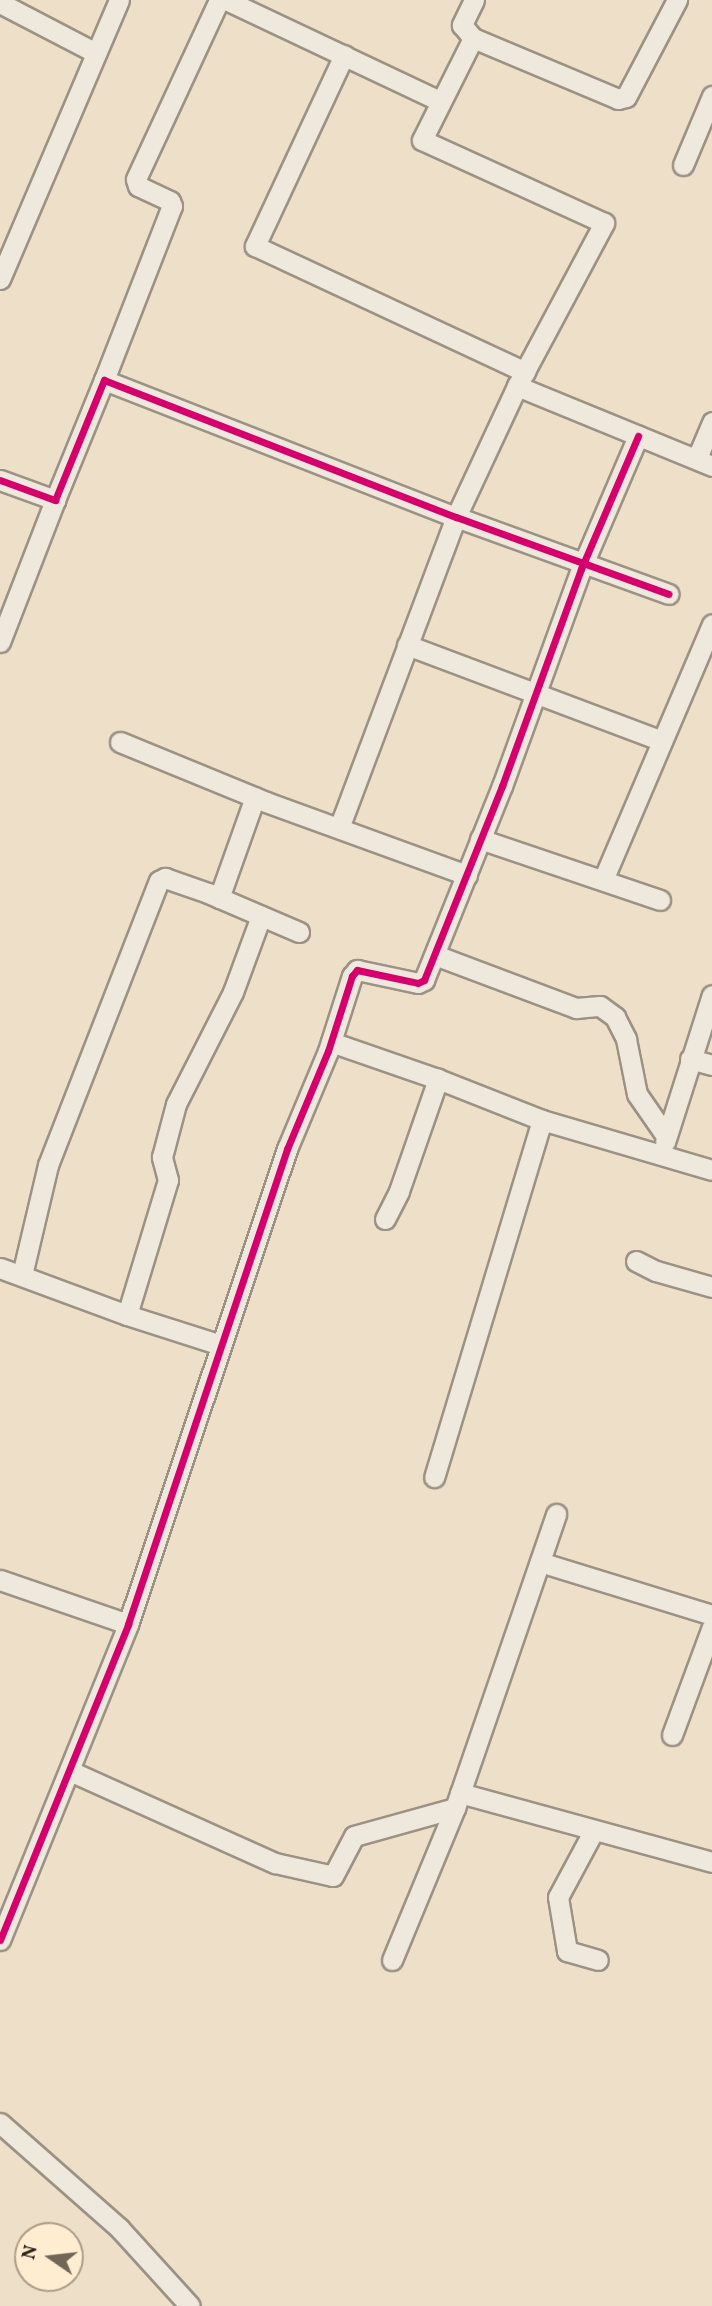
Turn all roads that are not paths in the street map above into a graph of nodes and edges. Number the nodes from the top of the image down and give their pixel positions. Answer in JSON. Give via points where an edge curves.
{"nodes":[{"id":1,"x":119,"y":0,"type":"edge"},
{"id":2,"x":219,"y":0,"type":"edge"},
{"id":3,"x":226,"y":0,"type":"edge"},
{"id":4,"x":474,"y":0,"type":"edge"},
{"id":5,"x":677,"y":0,"type":"edge"},
{"id":6,"x":2,"y":9,"type":"edge"},
{"id":7,"x":473,"y":38,"type":"junction"},
{"id":8,"x":96,"y":53,"type":"junction"},
{"id":9,"x":344,"y":55,"type":"junction"},
{"id":10,"x":712,"y":96,"type":"edge"},
{"id":11,"x":440,"y":101,"type":"junction"},
{"id":12,"x":683,"y":165,"type":"dead end"},
{"id":13,"x":0,"y":276,"type":"edge"},
{"id":14,"x":521,"y":379,"type":"junction"},
{"id":15,"x":104,"y":380,"type":"junction"},
{"id":16,"x":712,"y":422,"type":"edge"},
{"id":17,"x":638,"y":436,"type":"junction"},
{"id":18,"x":705,"y":462,"type":"edge"},
{"id":19,"x":0,"y":480,"type":"edge"},
{"id":20,"x":55,"y":500,"type":"junction"},
{"id":21,"x":456,"y":517,"type":"junction"},
{"id":22,"x":584,"y":564,"type":"junction"},
{"id":23,"x":669,"y":594,"type":"dead end"},
{"id":24,"x":712,"y":624,"type":"edge"},
{"id":25,"x":0,"y":642,"type":"edge"},
{"id":26,"x":407,"y":645,"type":"junction"},
{"id":27,"x":536,"y":694,"type":"junction"},
{"id":28,"x":662,"y":741,"type":"junction"},
{"id":29,"x":120,"y":742,"type":"dead end"},
{"id":30,"x":255,"y":797,"type":"junction"},
{"id":31,"x":339,"y":828,"type":"junction"},
{"id":32,"x":480,"y":839,"type":"junction"},
{"id":33,"x":467,"y":875,"type":"junction"},
{"id":34,"x":603,"y":880,"type":"junction"},
{"id":35,"x":219,"y":898,"type":"junction"},
{"id":36,"x":660,"y":900,"type":"dead end"},
{"id":37,"x":261,"y":916,"type":"junction"},
{"id":38,"x":299,"y":932,"type":"dead end"},
{"id":39,"x":435,"y":955,"type":"junction"},
{"id":40,"x":712,"y":995,"type":"edge"},
{"id":41,"x":331,"y":1042,"type":"junction"},
{"id":42,"x":690,"y":1059,"type":"junction"},
{"id":43,"x":712,"y":1065,"type":"edge"},
{"id":44,"x":438,"y":1079,"type":"junction"},
{"id":45,"x":542,"y":1120,"type":"junction"},
{"id":46,"x":666,"y":1136,"type":"junction"},
{"id":47,"x":661,"y":1156,"type":"junction"},
{"id":48,"x":712,"y":1170,"type":"edge"},
{"id":49,"x":385,"y":1219,"type":"dead end"},
{"id":50,"x":636,"y":1261,"type":"dead end"},
{"id":51,"x":0,"y":1268,"type":"edge"},
{"id":52,"x":22,"y":1275,"type":"junction"},
{"id":53,"x":712,"y":1287,"type":"edge"},
{"id":54,"x":127,"y":1315,"type":"junction"},
{"id":55,"x":221,"y":1345,"type":"junction"},
{"id":56,"x":434,"y":1477,"type":"dead end"},
{"id":57,"x":556,"y":1514,"type":"dead end"},
{"id":58,"x":540,"y":1562,"type":"junction"},
{"id":59,"x":0,"y":1580,"type":"edge"},
{"id":60,"x":712,"y":1615,"type":"edge"},
{"id":61,"x":128,"y":1624,"type":"junction"},
{"id":62,"x":712,"y":1627,"type":"edge"},
{"id":63,"x":672,"y":1735,"type":"dead end"},
{"id":64,"x":70,"y":1771,"type":"junction"},
{"id":65,"x":458,"y":1801,"type":"junction"},
{"id":66,"x":594,"y":1830,"type":"junction"},
{"id":67,"x":712,"y":1862,"type":"edge"},
{"id":68,"x":0,"y":1940,"type":"edge"},
{"id":69,"x":392,"y":1960,"type":"dead end"},
{"id":70,"x":598,"y":1960,"type":"dead end"},
{"id":71,"x":0,"y":2123,"type":"edge"},
{"id":72,"x":190,"y":2306,"type":"edge"}],
"edges":[{"from":1,"to":8,"type":"street"},
{"from":2,"to":15,"type":"street","via":[[136,179],[138,186],[172,206]]},
{"from":3,"to":9,"type":"street"},
{"from":4,"to":7,"type":"street","via":[[462,26]]},
{"from":5,"to":7,"type":"street","via":[[626,97],[618,99]]},
{"from":6,"to":8,"type":"street"},
{"from":7,"to":11,"type":"street"},
{"from":8,"to":13,"type":"street"},
{"from":9,"to":11,"type":"street"},
{"from":9,"to":14,"type":"street","via":[[255,246]]},
{"from":10,"to":12,"type":"street"},
{"from":11,"to":14,"type":"street","via":[[422,139],[604,223]]},
{"from":14,"to":17,"type":"street"},
{"from":14,"to":21,"type":"street"},
{"from":15,"to":20,"type":"street"},
{"from":15,"to":21,"type":"street"},
{"from":16,"to":18,"type":"street"},
{"from":17,"to":18,"type":"street"},
{"from":17,"to":22,"type":"street"},
{"from":19,"to":20,"type":"street"},
{"from":20,"to":25,"type":"street"},
{"from":21,"to":22,"type":"street"},
{"from":21,"to":26,"type":"street"},
{"from":22,"to":23,"type":"street"},
{"from":22,"to":27,"type":"street"},
{"from":24,"to":28,"type":"street"},
{"from":26,"to":27,"type":"street"},
{"from":26,"to":31,"type":"street"},
{"from":27,"to":28,"type":"street"},
{"from":27,"to":32,"type":"street"},
{"from":28,"to":34,"type":"street"},
{"from":29,"to":30,"type":"street"},
{"from":30,"to":31,"type":"street"},
{"from":30,"to":35,"type":"street"},
{"from":31,"to":33,"type":"street"},
{"from":32,"to":33,"type":"street"},
{"from":32,"to":34,"type":"street"},
{"from":33,"to":39,"type":"street"},
{"from":34,"to":36,"type":"street"},
{"from":35,"to":37,"type":"street"},
{"from":35,"to":52,"type":"street","via":[[165,878],[155,887],[48,1165]]},
{"from":37,"to":38,"type":"street"},
{"from":37,"to":54,"type":"street","via":[[233,992],[176,1104],[162,1157],[168,1180]]},
{"from":39,"to":41,"type":"street","via":[[424,981],[418,984],[358,970],[352,976]]},
{"from":39,"to":46,"type":"street","via":[[576,1008],[600,1006],[615,1017],[626,1039],[637,1094]]},
{"from":40,"to":42,"type":"street"},
{"from":41,"to":44,"type":"street"},
{"from":41,"to":55,"type":"street","via":[[287,1149]]},
{"from":42,"to":43,"type":"street"},
{"from":42,"to":46,"type":"street"},
{"from":44,"to":45,"type":"street"},
{"from":44,"to":49,"type":"street"},
{"from":45,"to":47,"type":"street"},
{"from":45,"to":56,"type":"street"},
{"from":46,"to":47,"type":"street"},
{"from":47,"to":48,"type":"street"},
{"from":50,"to":53,"type":"street"},
{"from":51,"to":52,"type":"street"},
{"from":52,"to":54,"type":"street"},
{"from":54,"to":55,"type":"street"},
{"from":55,"to":61,"type":"street"},
{"from":57,"to":58,"type":"street"},
{"from":58,"to":60,"type":"street"},
{"from":58,"to":65,"type":"street"},
{"from":59,"to":61,"type":"street"},
{"from":61,"to":64,"type":"street"},
{"from":62,"to":63,"type":"street"},
{"from":64,"to":65,"type":"street","via":[[275,1863],[334,1876],[354,1836]]},
{"from":64,"to":68,"type":"street"},
{"from":65,"to":66,"type":"street"},
{"from":65,"to":69,"type":"street"},
{"from":66,"to":67,"type":"street"},
{"from":66,"to":70,"type":"street","via":[[558,1897],[567,1951]]},
{"from":71,"to":72,"type":"street","via":[[118,2228]]}]}
